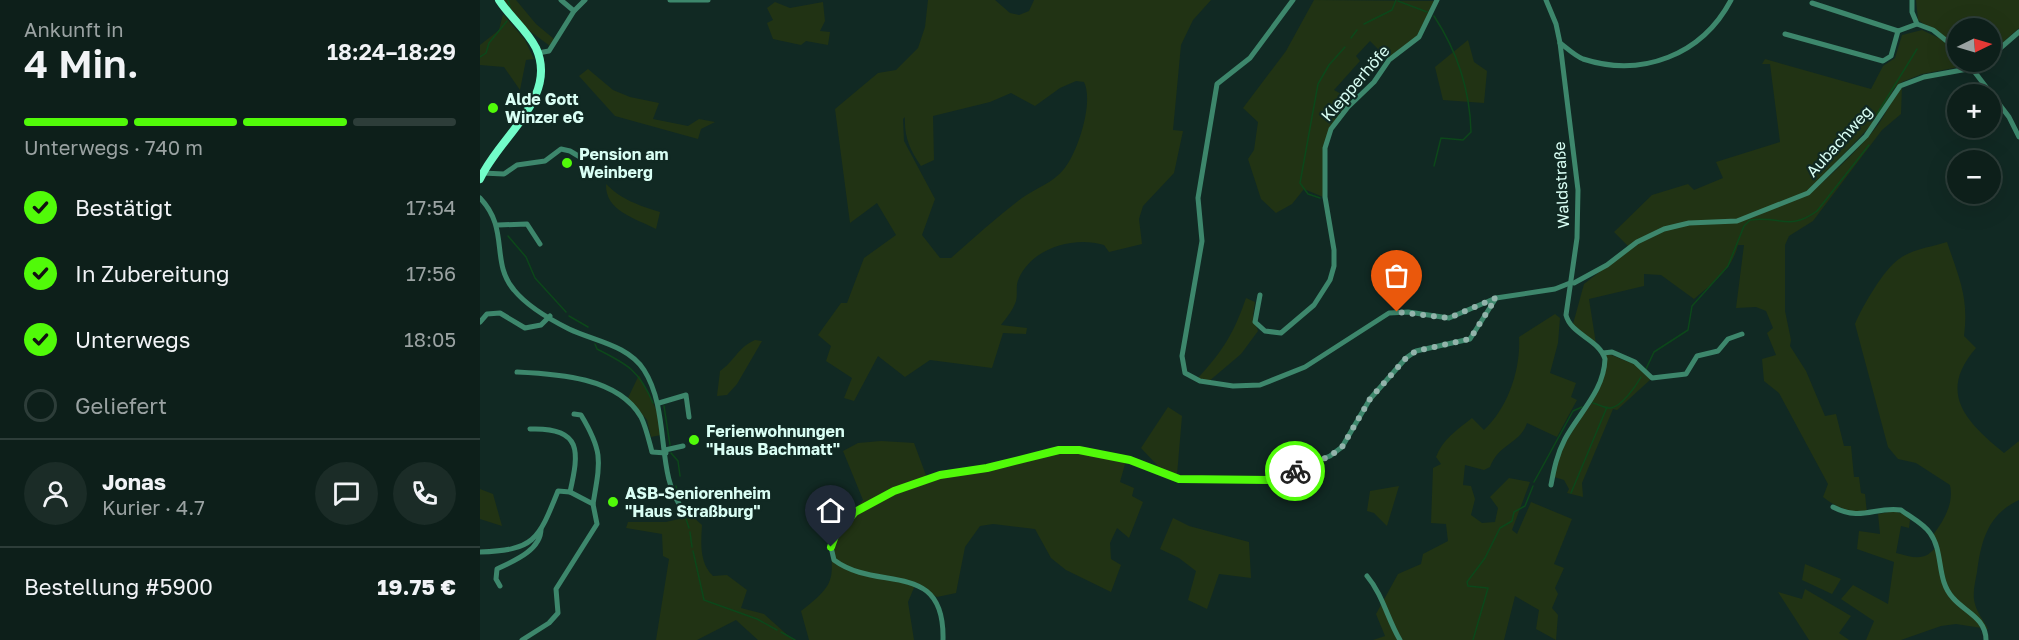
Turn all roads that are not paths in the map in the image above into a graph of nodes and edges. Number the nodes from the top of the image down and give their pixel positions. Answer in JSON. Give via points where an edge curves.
{"nodes":[{"id":1,"x":499,"y":0,"type":"edge"},
{"id":2,"x":561,"y":0,"type":"edge"},
{"id":3,"x":585,"y":0,"type":"edge"},
{"id":4,"x":670,"y":0,"type":"edge"},
{"id":5,"x":708,"y":0,"type":"edge"},
{"id":6,"x":1293,"y":0,"type":"edge"},
{"id":7,"x":1437,"y":0,"type":"edge"},
{"id":8,"x":1546,"y":0,"type":"edge"},
{"id":9,"x":1731,"y":0,"type":"edge"},
{"id":10,"x":1912,"y":0,"type":"edge"},
{"id":11,"x":1812,"y":3,"type":"dead end"},
{"id":12,"x":574,"y":11,"type":"junction"},
{"id":13,"x":1917,"y":24,"type":"junction"},
{"id":14,"x":1898,"y":31,"type":"junction"},
{"id":15,"x":2019,"y":32,"type":"edge"},
{"id":16,"x":1785,"y":34,"type":"dead end"},
{"id":17,"x":1947,"y":41,"type":"edge"},
{"id":18,"x":1560,"y":43,"type":"junction"},
{"id":19,"x":2001,"y":48,"type":"edge"},
{"id":20,"x":538,"y":53,"type":"junction"},
{"id":21,"x":1951,"y":72,"type":"edge"},
{"id":22,"x":1976,"y":72,"type":"edge"},
{"id":23,"x":2019,"y":137,"type":"edge"},
{"id":24,"x":580,"y":157,"type":"dead end"},
{"id":25,"x":481,"y":176,"type":"edge"},
{"id":26,"x":480,"y":198,"type":"edge"},
{"id":27,"x":498,"y":225,"type":"junction"},
{"id":28,"x":540,"y":244,"type":"dead end"},
{"id":29,"x":1572,"y":283,"type":"junction"},
{"id":30,"x":1260,"y":295,"type":"dead end"},
{"id":31,"x":1496,"y":298,"type":"junction"},
{"id":32,"x":550,"y":316,"type":"junction"},
{"id":33,"x":480,"y":322,"type":"edge"},
{"id":34,"x":1742,"y":334,"type":"dead end"},
{"id":35,"x":1603,"y":353,"type":"junction"},
{"id":36,"x":517,"y":372,"type":"dead end"},
{"id":37,"x":658,"y":403,"type":"junction"},
{"id":38,"x":574,"y":414,"type":"dead end"},
{"id":39,"x":689,"y":417,"type":"dead end"},
{"id":40,"x":530,"y":429,"type":"dead end"},
{"id":41,"x":683,"y":446,"type":"dead end"},
{"id":42,"x":665,"y":452,"type":"junction"},
{"id":43,"x":1551,"y":485,"type":"dead end"},
{"id":44,"x":570,"y":492,"type":"junction"},
{"id":45,"x":593,"y":504,"type":"junction"},
{"id":46,"x":1833,"y":507,"type":"dead end"},
{"id":47,"x":684,"y":509,"type":"dead end"},
{"id":48,"x":542,"y":527,"type":"junction"},
{"id":49,"x":480,"y":552,"type":"edge"},
{"id":50,"x":1367,"y":576,"type":"dead end"},
{"id":51,"x":500,"y":586,"type":"dead end"},
{"id":52,"x":522,"y":640,"type":"edge"},
{"id":53,"x":943,"y":640,"type":"edge"},
{"id":54,"x":1400,"y":640,"type":"edge"},
{"id":55,"x":1986,"y":640,"type":"edge"}],
"edges":[{"from":1,"to":20,"type":"main road"},
{"from":2,"to":12,"type":"street"},
{"from":3,"to":12,"type":"street"},
{"from":4,"to":5,"type":"street"},
{"from":6,"to":31,"type":"street","via":[[1250,58],[1217,84],[1198,198],[1202,241],[1182,356],[1185,373],[1200,381],[1253,387],[1305,367],[1389,313],[1449,318]]},
{"from":7,"to":30,"type":"street","name":"Klepperhöfe","via":[[1419,37],[1389,60],[1327,137],[1325,198],[1334,250],[1330,280],[1314,305],[1281,333],[1265,331],[1255,322]]},
{"from":8,"to":18,"type":"street","name":"Waldstraße"},
{"from":9,"to":18,"type":"street","via":[[1703,38],[1674,57],[1650,64],[1621,67],[1581,58]]},
{"from":10,"to":13,"type":"street"},
{"from":11,"to":14,"type":"street"},
{"from":12,"to":20,"type":"street","via":[[549,51]]},
{"from":13,"to":14,"type":"street"},
{"from":13,"to":17,"type":"street"},
{"from":14,"to":16,"type":"street","via":[[1891,56],[1883,61]]},
{"from":15,"to":19,"type":"street"},
{"from":18,"to":29,"type":"street","name":"Waldstraße","via":[[1578,190]]},
{"from":20,"to":25,"type":"main road","via":[[540,76],[534,100]]},
{"from":21,"to":29,"type":"street","name":"Aubachweg","via":[[1900,86],[1866,136],[1808,193],[1737,221],[1689,223],[1664,229]]},
{"from":22,"to":23,"type":"street"},
{"from":24,"to":25,"type":"street","via":[[561,149],[545,161],[517,165],[504,174]]},
{"from":26,"to":27,"type":"street"},
{"from":27,"to":28,"type":"street","via":[[527,224]]},
{"from":27,"to":32,"type":"street","via":[[506,277],[525,300]]},
{"from":29,"to":31,"type":"street"},
{"from":29,"to":35,"type":"street","name":"Waldstraße","via":[[1567,319]]},
{"from":31,"to":53,"type":"street","via":[[1470,339],[1416,351],[1400,363],[1370,399],[1342,447],[1330,456],[1270,480],[1179,479],[1130,460],[1059,450],[940,475],[894,491],[855,512],[836,533],[831,547],[834,560],[847,570],[912,582],[924,588],[940,606]]},
{"from":32,"to":33,"type":"street","via":[[541,325],[525,328],[500,313],[487,314]]},
{"from":32,"to":37,"type":"street","via":[[570,330],[624,352],[643,368]]},
{"from":34,"to":35,"type":"street","via":[[1728,339],[1718,351],[1697,356],[1686,374],[1659,379],[1652,378],[1635,362],[1611,352]]},
{"from":35,"to":43,"type":"street","via":[[1600,382],[1564,440]]},
{"from":36,"to":42,"type":"street","via":[[564,376],[609,388],[642,418],[652,452]]},
{"from":37,"to":39,"type":"street","via":[[686,395]]},
{"from":37,"to":42,"type":"street"},
{"from":38,"to":45,"type":"street","via":[[581,415],[598,444]]},
{"from":40,"to":44,"type":"street","via":[[560,434],[576,446]]},
{"from":41,"to":42,"type":"street"},
{"from":42,"to":47,"type":"street","via":[[673,492]]},
{"from":44,"to":45,"type":"street"},
{"from":44,"to":48,"type":"street","via":[[558,491]]},
{"from":45,"to":52,"type":"street","via":[[597,524],[556,589],[558,613]]},
{"from":46,"to":55,"type":"street","via":[[1868,514],[1901,510],[1920,523],[1936,545],[1946,588],[1979,619]]},
{"from":48,"to":49,"type":"street","via":[[536,536],[513,550]]},
{"from":48,"to":51,"type":"street","via":[[542,536],[533,548],[497,569]]},
{"from":50,"to":54,"type":"street","via":[[1380,593],[1386,617]]}]}
